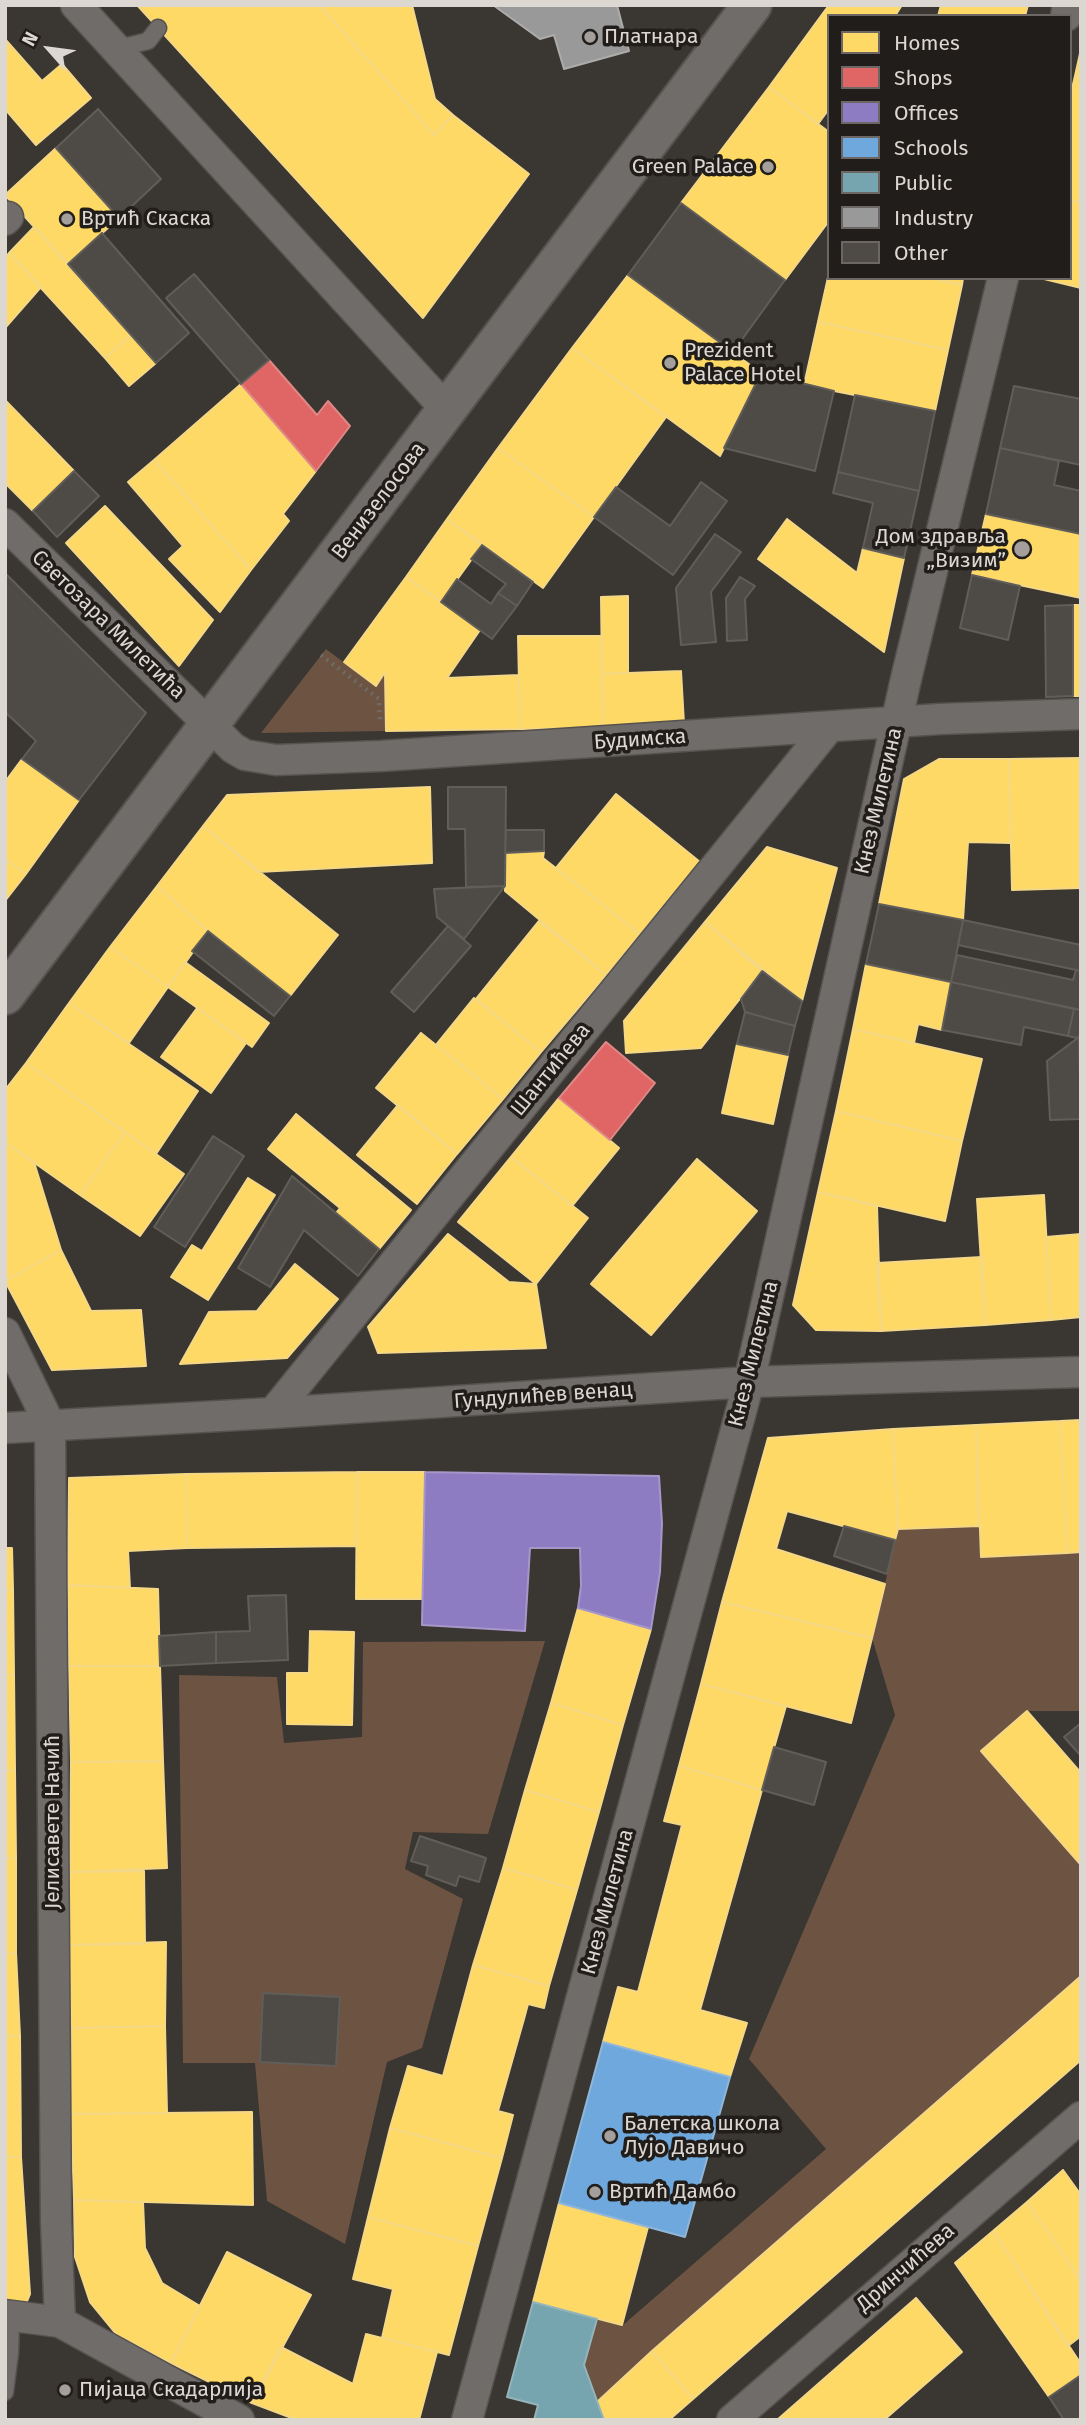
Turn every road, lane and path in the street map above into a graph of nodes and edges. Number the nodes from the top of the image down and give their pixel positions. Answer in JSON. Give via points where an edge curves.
{"nodes":[{"id":1,"x":76,"y":5,"type":"edge"},
{"id":2,"x":752,"y":5,"type":"edge"},
{"id":3,"x":158,"y":29,"type":"dead end"},
{"id":4,"x":115,"y":49,"type":"junction"},
{"id":5,"x":1003,"y":280,"type":"edge"},
{"id":6,"x":447,"y":410,"type":"junction"},
{"id":7,"x":5,"y":524,"type":"edge"},
{"id":8,"x":321,"y":655,"type":"dead end"},
{"id":9,"x":1081,"y":714,"type":"edge"},
{"id":10,"x":896,"y":723,"type":"junction"},
{"id":11,"x":209,"y":725,"type":"junction"},
{"id":12,"x":829,"y":727,"type":"junction"},
{"id":13,"x":381,"y":757,"type":"junction"},
{"id":14,"x":5,"y":995,"type":"edge"},
{"id":15,"x":5,"y":1334,"type":"edge"},
{"id":16,"x":1081,"y":1373,"type":"edge"},
{"id":17,"x":749,"y":1382,"type":"junction"},
{"id":18,"x":273,"y":1413,"type":"junction"},
{"id":19,"x":50,"y":1425,"type":"junction"},
{"id":20,"x":5,"y":1428,"type":"edge"},
{"id":21,"x":1081,"y":2117,"type":"edge"},
{"id":22,"x":8,"y":2315,"type":"edge"},
{"id":23,"x":60,"y":2322,"type":"junction"},
{"id":24,"x":5,"y":2392,"type":"edge"},
{"id":25,"x":239,"y":2420,"type":"edge"},
{"id":26,"x":467,"y":2420,"type":"edge"},
{"id":27,"x":732,"y":2420,"type":"edge"}],
"edges":[{"from":1,"to":4,"type":"street"},
{"from":2,"to":6,"type":"street","name":"Венизелосова"},
{"from":3,"to":4,"type":"lane","via":[[148,41]]},
{"from":4,"to":6,"type":"street"},
{"from":5,"to":10,"type":"street","name":"Кнез Милетина"},
{"from":6,"to":11,"type":"street","name":"Венизелосова"},
{"from":7,"to":11,"type":"street","name":"Светозара Милетића"},
{"from":8,"to":13,"type":"path","via":[[379,699]]},
{"from":9,"to":10,"type":"street","name":"Будимска"},
{"from":10,"to":12,"type":"street","name":"Будимска"},
{"from":10,"to":17,"type":"street","name":"Кнез Милетина"},
{"from":11,"to":13,"type":"street","name":"Будимска","via":[[245,755],[276,760]]},
{"from":11,"to":14,"type":"street","name":"Венизелосова"},
{"from":12,"to":13,"type":"street","name":"Будимска"},
{"from":12,"to":18,"type":"street","name":"Шантићева"},
{"from":15,"to":19,"type":"street","name":"Јелисавете Начић"},
{"from":16,"to":17,"type":"street","name":"Гундулићев венац"},
{"from":17,"to":18,"type":"street","name":"Гундулићев венац"},
{"from":17,"to":26,"type":"street","name":"Кнез Милетина"},
{"from":18,"to":19,"type":"street","name":"Гундулићев венац"},
{"from":19,"to":20,"type":"street","name":"Гундулићев венац"},
{"from":19,"to":23,"type":"street","name":"Јелисавете Начић"},
{"from":21,"to":27,"type":"street","name":"Дринчићева"},
{"from":22,"to":23,"type":"street"},
{"from":22,"to":24,"type":"lane"},
{"from":23,"to":25,"type":"street"}]}
